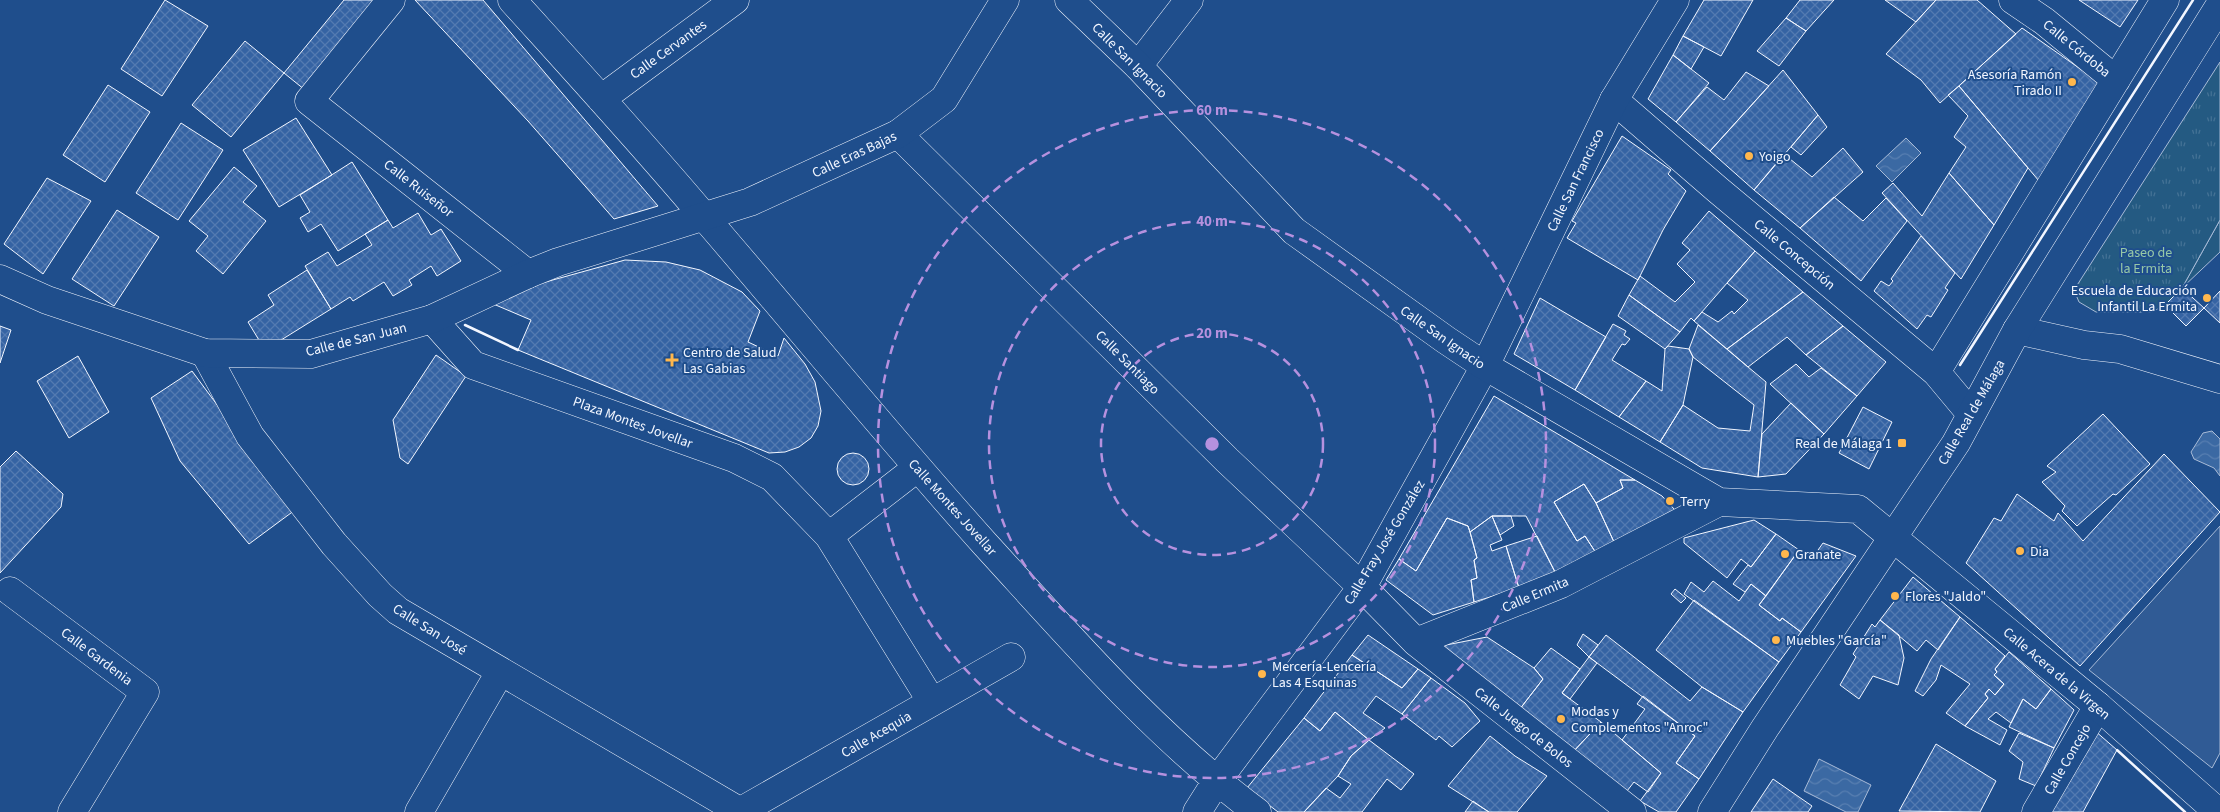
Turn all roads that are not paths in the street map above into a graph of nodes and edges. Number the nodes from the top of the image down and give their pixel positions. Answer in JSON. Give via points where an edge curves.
{"nodes":[{"id":1,"x":391,"y":0,"type":"edge"},
{"id":2,"x":512,"y":0,"type":"edge"},
{"id":3,"x":735,"y":0,"type":"edge"},
{"id":4,"x":1005,"y":0,"type":"edge"},
{"id":5,"x":1069,"y":0,"type":"edge"},
{"id":6,"x":1189,"y":0,"type":"edge"},
{"id":7,"x":1675,"y":0,"type":"edge"},
{"id":8,"x":2013,"y":0,"type":"edge"},
{"id":9,"x":2165,"y":0,"type":"edge"},
{"id":10,"x":2220,"y":5,"type":"edge"},
{"id":11,"x":1138,"y":66,"type":"junction"},
{"id":12,"x":2116,"y":80,"type":"junction"},
{"id":13,"x":601,"y":99,"type":"junction"},
{"id":14,"x":1614,"y":100,"type":"junction"},
{"id":15,"x":898,"y":134,"type":"junction"},
{"id":16,"x":705,"y":218,"type":"junction"},
{"id":17,"x":528,"y":274,"type":"junction"},
{"id":18,"x":0,"y":279,"type":"edge"},
{"id":19,"x":432,"y":319,"type":"junction"},
{"id":20,"x":2017,"y":330,"type":"junction"},
{"id":21,"x":205,"y":353,"type":"junction"},
{"id":22,"x":1485,"y":366,"type":"junction"},
{"id":23,"x":1936,"y":372,"type":"junction"},
{"id":24,"x":2220,"y":379,"type":"edge"},
{"id":25,"x":1971,"y":414,"type":"junction"},
{"id":26,"x":917,"y":468,"type":"junction"},
{"id":27,"x":1720,"y":502,"type":"junction"},
{"id":28,"x":829,"y":536,"type":"junction"},
{"id":29,"x":1893,"y":536,"type":"junction"},
{"id":30,"x":1362,"y":587,"type":"junction"},
{"id":31,"x":10,"y":591,"type":"dead end"},
{"id":32,"x":1416,"y":642,"type":"junction"},
{"id":33,"x":1012,"y":657,"type":"dead end"},
{"id":34,"x":500,"y":672,"type":"junction"},
{"id":35,"x":932,"y":702,"type":"junction"},
{"id":36,"x":2098,"y":706,"type":"junction"},
{"id":37,"x":1216,"y":782,"type":"junction"},
{"id":38,"x":2217,"y":807,"type":"edge"},
{"id":39,"x":72,"y":812,"type":"edge"},
{"id":40,"x":419,"y":812,"type":"edge"},
{"id":41,"x":741,"y":812,"type":"edge"},
{"id":42,"x":1197,"y":812,"type":"edge"},
{"id":43,"x":1257,"y":812,"type":"edge"},
{"id":44,"x":1632,"y":812,"type":"edge"},
{"id":45,"x":1712,"y":812,"type":"edge"},
{"id":46,"x":2036,"y":812,"type":"edge"}],
"edges":[{"from":1,"to":17,"type":"street","name":"Calle Ruiseñor","via":[[310,101]]},
{"from":2,"to":13,"type":"street"},
{"from":3,"to":13,"type":"street","name":"Calle Cervantes"},
{"from":4,"to":15,"type":"street","name":"Calle Eras Bajas","via":[[944,99]]},
{"from":5,"to":11,"type":"street","name":"Calle San Ignacio"},
{"from":6,"to":11,"type":"street"},
{"from":7,"to":14,"type":"street","name":"Calle San Francisco"},
{"from":8,"to":12,"type":"street","name":"Calle Córdoba"},
{"from":9,"to":12,"type":"street"},
{"from":10,"to":20,"type":"street","name":"Calle Real de Málaga"},
{"from":11,"to":22,"type":"street","name":"Calle San Ignacio","via":[[1294,231]]},
{"from":12,"to":23,"type":"street"},
{"from":13,"to":16,"type":"street"},
{"from":14,"to":22,"type":"street","name":"Calle San Francisco"},
{"from":14,"to":23,"type":"street","name":"Calle Concepción"},
{"from":15,"to":16,"type":"street","name":"Calle Eras Bajas","via":[[750,202]]},
{"from":15,"to":30,"type":"street","name":"Calle Santiago","via":[[1227,460]]},
{"from":16,"to":17,"type":"street","name":"Calle de San Juan"},
{"from":16,"to":26,"type":"street","name":"Calle Montes Jovellar"},
{"from":17,"to":19,"type":"street","name":"Calle de San Juan"},
{"from":18,"to":21,"type":"street","name":"Calle de San Juan","via":[[47,300]]},
{"from":19,"to":21,"type":"street","name":"Calle de San Juan","via":[[311,354]]},
{"from":19,"to":28,"type":"street","name":"Plaza Montes Jovellar","via":[[473,365],[734,458],[772,477]]},
{"from":20,"to":24,"type":"street","via":[[2084,345],[2120,349]]},
{"from":20,"to":25,"type":"street","name":"Calle Real de Málaga"},
{"from":21,"to":34,"type":"street","name":"Calle San José","via":[[250,436],[334,544],[380,595],[398,611]]},
{"from":22,"to":27,"type":"street","name":"Calle San Ignacio"},
{"from":22,"to":30,"type":"street","name":"Calle Fray José González"},
{"from":23,"to":25,"type":"street","name":"Calle Concepción"},
{"from":25,"to":29,"type":"street","name":"Calle Real de Málaga","via":[[1956,443]]},
{"from":26,"to":28,"type":"street"},
{"from":26,"to":37,"type":"street","name":"Calle Montes Jovellar","via":[[1122,692]]},
{"from":27,"to":29,"type":"street","name":"Calle San Ignacio","via":[[1858,509]]},
{"from":27,"to":32,"type":"street","name":"Calle Ermita","via":[[1561,584]]},
{"from":28,"to":35,"type":"street","name":"Plaza Montes Jovellar"},
{"from":29,"to":36,"type":"street","name":"Calle Acera de la Virgen"},
{"from":29,"to":45,"type":"street","name":"Calle Real de Málaga","via":[[1764,728]]},
{"from":30,"to":32,"type":"street"},
{"from":30,"to":37,"type":"street","name":"Calle Fray José González"},
{"from":31,"to":39,"type":"street","name":"Calle Gardenia","via":[[145,692]]},
{"from":32,"to":44,"type":"street","name":"Calle Juego de Bolos"},
{"from":33,"to":35,"type":"street","name":"Calle Acequia"},
{"from":34,"to":40,"type":"street"},
{"from":34,"to":41,"type":"street","name":"Calle San José"},
{"from":35,"to":41,"type":"street","name":"Calle Acequia"},
{"from":36,"to":38,"type":"street","name":"Calle Acera de la Virgen"},
{"from":36,"to":46,"type":"street","name":"Calle Concejo"},
{"from":37,"to":42,"type":"street","name":"Calle Fray José González"},
{"from":37,"to":43,"type":"street","name":"Calle Montes Jovellar"}]}
